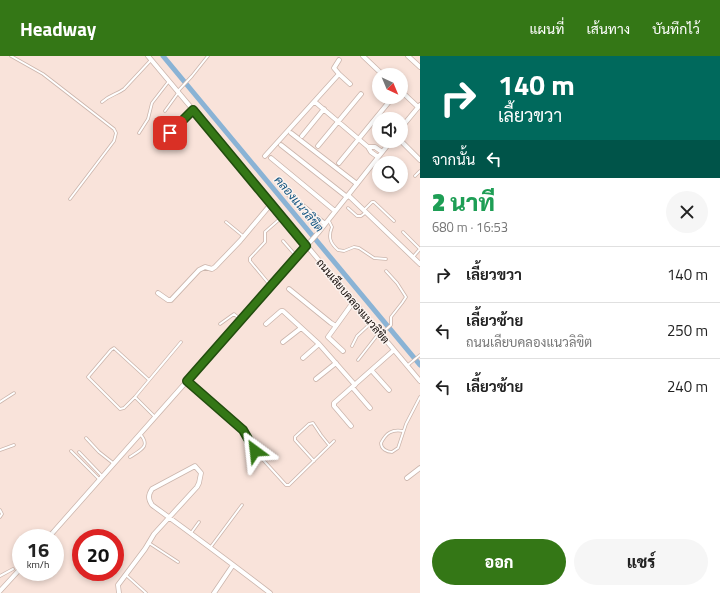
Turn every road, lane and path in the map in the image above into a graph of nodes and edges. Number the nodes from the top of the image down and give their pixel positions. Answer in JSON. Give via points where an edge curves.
{"nodes":[{"id":1,"x":11,"y":56,"type":"edge"},
{"id":2,"x":148,"y":56,"type":"edge"},
{"id":3,"x":208,"y":56,"type":"edge"},
{"id":4,"x":363,"y":56,"type":"edge"},
{"id":5,"x":408,"y":56,"type":"edge"},
{"id":6,"x":151,"y":60,"type":"junction"},
{"id":7,"x":339,"y":60,"type":"dead end"},
{"id":8,"x":420,"y":67,"type":"edge"},
{"id":9,"x":376,"y":68,"type":"edge"},
{"id":10,"x":339,"y":74,"type":"junction"},
{"id":11,"x":168,"y":81,"type":"junction"},
{"id":12,"x":350,"y":84,"type":"dead end"},
{"id":13,"x":179,"y":91,"type":"junction"},
{"id":14,"x":361,"y":94,"type":"dead end"},
{"id":15,"x":408,"y":97,"type":"edge"},
{"id":16,"x":102,"y":102,"type":"dead end"},
{"id":17,"x":315,"y":102,"type":"junction"},
{"id":18,"x":387,"y":104,"type":"edge"},
{"id":19,"x":419,"y":106,"type":"edge"},
{"id":20,"x":193,"y":110,"type":"junction"},
{"id":21,"x":324,"y":110,"type":"junction"},
{"id":22,"x":165,"y":112,"type":"dead end"},
{"id":23,"x":408,"y":119,"type":"edge"},
{"id":24,"x":338,"y":122,"type":"junction"},
{"id":25,"x":139,"y":133,"type":"dead end"},
{"id":26,"x":291,"y":133,"type":"dead end"},
{"id":27,"x":302,"y":136,"type":"dead end"},
{"id":28,"x":358,"y":139,"type":"junction"},
{"id":29,"x":158,"y":144,"type":"dead end"},
{"id":30,"x":281,"y":144,"type":"dead end"},
{"id":31,"x":318,"y":146,"type":"dead end"},
{"id":32,"x":368,"y":147,"type":"junction"},
{"id":33,"x":385,"y":148,"type":"edge"},
{"id":34,"x":408,"y":148,"type":"edge"},
{"id":35,"x":382,"y":152,"type":"junction"},
{"id":36,"x":266,"y":156,"type":"dead end"},
{"id":37,"x":377,"y":156,"type":"edge"},
{"id":38,"x":379,"y":156,"type":"edge"},
{"id":39,"x":271,"y":158,"type":"dead end"},
{"id":40,"x":420,"y":160,"type":"edge"},
{"id":41,"x":339,"y":163,"type":"dead end"},
{"id":42,"x":372,"y":164,"type":"edge"},
{"id":43,"x":420,"y":171,"type":"edge"},
{"id":44,"x":415,"y":176,"type":"dead end"},
{"id":45,"x":356,"y":184,"type":"junction"},
{"id":46,"x":288,"y":194,"type":"dead end"},
{"id":47,"x":348,"y":196,"type":"junction"},
{"id":48,"x":70,"y":199,"type":"dead end"},
{"id":49,"x":271,"y":204,"type":"junction"},
{"id":50,"x":348,"y":208,"type":"dead end"},
{"id":51,"x":335,"y":211,"type":"junction"},
{"id":52,"x":365,"y":211,"type":"junction"},
{"id":53,"x":282,"y":217,"type":"junction"},
{"id":54,"x":394,"y":221,"type":"dead end"},
{"id":55,"x":226,"y":222,"type":"dead end"},
{"id":56,"x":327,"y":222,"type":"junction"},
{"id":57,"x":403,"y":232,"type":"dead end"},
{"id":58,"x":244,"y":237,"type":"junction"},
{"id":59,"x":283,"y":241,"type":"dead end"},
{"id":60,"x":306,"y":246,"type":"junction"},
{"id":61,"x":420,"y":249,"type":"edge"},
{"id":62,"x":296,"y":257,"type":"junction"},
{"id":63,"x":413,"y":257,"type":"junction"},
{"id":64,"x":386,"y":259,"type":"dead end"},
{"id":65,"x":420,"y":264,"type":"edge"},
{"id":66,"x":386,"y":271,"type":"dead end"},
{"id":67,"x":271,"y":286,"type":"junction"},
{"id":68,"x":289,"y":289,"type":"dead end"},
{"id":69,"x":158,"y":293,"type":"dead end"},
{"id":70,"x":354,"y":301,"type":"junction"},
{"id":71,"x":241,"y":320,"type":"junction"},
{"id":72,"x":371,"y":323,"type":"junction"},
{"id":73,"x":220,"y":324,"type":"dead end"},
{"id":74,"x":266,"y":324,"type":"dead end"},
{"id":75,"x":336,"y":326,"type":"junction"},
{"id":76,"x":301,"y":328,"type":"junction"},
{"id":77,"x":381,"y":333,"type":"junction"},
{"id":78,"x":181,"y":342,"type":"dead end"},
{"id":79,"x":283,"y":342,"type":"dead end"},
{"id":80,"x":319,"y":344,"type":"junction"},
{"id":81,"x":352,"y":346,"type":"dead end"},
{"id":82,"x":394,"y":350,"type":"junction"},
{"id":83,"x":343,"y":351,"type":"dead end"},
{"id":84,"x":420,"y":355,"type":"edge"},
{"id":85,"x":303,"y":358,"type":"dead end"},
{"id":86,"x":358,"y":360,"type":"dead end"},
{"id":87,"x":336,"y":363,"type":"junction"},
{"id":88,"x":408,"y":364,"type":"junction"},
{"id":89,"x":372,"y":371,"type":"junction"},
{"id":90,"x":316,"y":379,"type":"dead end"},
{"id":91,"x":149,"y":380,"type":"junction"},
{"id":92,"x":187,"y":381,"type":"junction"},
{"id":93,"x":420,"y":381,"type":"edge"},
{"id":94,"x":353,"y":386,"type":"junction"},
{"id":95,"x":389,"y":390,"type":"dead end"},
{"id":96,"x":14,"y":393,"type":"dead end"},
{"id":97,"x":135,"y":397,"type":"junction"},
{"id":98,"x":420,"y":397,"type":"edge"},
{"id":99,"x":0,"y":402,"type":"edge"},
{"id":100,"x":370,"y":408,"type":"dead end"},
{"id":101,"x":155,"y":417,"type":"junction"},
{"id":102,"x":350,"y":426,"type":"dead end"},
{"id":103,"x":403,"y":431,"type":"junction"},
{"id":104,"x":140,"y":434,"type":"junction"},
{"id":105,"x":86,"y":438,"type":"dead end"},
{"id":106,"x":334,"y":441,"type":"dead end"},
{"id":107,"x":14,"y":445,"type":"dead end"},
{"id":108,"x":330,"y":445,"type":"junction"},
{"id":109,"x":0,"y":450,"type":"edge"},
{"id":110,"x":71,"y":451,"type":"dead end"},
{"id":111,"x":79,"y":452,"type":"dead end"},
{"id":112,"x":130,"y":457,"type":"dead end"},
{"id":113,"x":314,"y":461,"type":"junction"},
{"id":114,"x":114,"y":464,"type":"junction"},
{"id":115,"x":420,"y":468,"type":"edge"},
{"id":116,"x":101,"y":478,"type":"junction"},
{"id":117,"x":407,"y":478,"type":"dead end"},
{"id":118,"x":242,"y":506,"type":"dead end"},
{"id":119,"x":0,"y":510,"type":"edge"},
{"id":120,"x":0,"y":517,"type":"edge"},
{"id":121,"x":170,"y":518,"type":"junction"},
{"id":122,"x":200,"y":522,"type":"dead end"},
{"id":123,"x":56,"y":529,"type":"edge"},
{"id":124,"x":191,"y":533,"type":"junction"},
{"id":125,"x":149,"y":543,"type":"junction"},
{"id":126,"x":210,"y":548,"type":"junction"},
{"id":127,"x":178,"y":562,"type":"dead end"},
{"id":128,"x":233,"y":565,"type":"junction"},
{"id":129,"x":12,"y":570,"type":"edge"},
{"id":130,"x":126,"y":574,"type":"junction"},
{"id":131,"x":0,"y":576,"type":"edge"},
{"id":132,"x":12,"y":578,"type":"edge"},
{"id":133,"x":0,"y":591,"type":"edge"},
{"id":134,"x":118,"y":593,"type":"edge"},
{"id":135,"x":146,"y":593,"type":"edge"},
{"id":136,"x":214,"y":593,"type":"edge"},
{"id":137,"x":270,"y":593,"type":"edge"}],
"edges":[{"from":1,"to":48,"type":"lane","via":[[43,74],[116,133],[114,141]]},
{"from":2,"to":6,"type":"street","name":"ถนนเลียบคลองแนวลิขิต"},
{"from":3,"to":13,"type":"lane"},
{"from":4,"to":9,"type":"street"},
{"from":5,"to":8,"type":"street"},
{"from":6,"to":11,"type":"street","name":"ถนนเลียบคลองแนวลิขิต"},
{"from":6,"to":16,"type":"lane","via":[[120,93]]},
{"from":7,"to":10,"type":"street","via":[[334,68]]},
{"from":10,"to":12,"type":"street"},
{"from":10,"to":17,"type":"street"},
{"from":11,"to":13,"type":"street","name":"ถนนเลียบคลองแนวลิขิต"},
{"from":11,"to":25,"type":"lane","via":[[152,103],[148,118]]},
{"from":13,"to":20,"type":"street","name":"ถนนเลียบคลองแนวลิขิต"},
{"from":13,"to":22,"type":"lane"},
{"from":14,"to":24,"type":"street"},
{"from":15,"to":19,"type":"street"},
{"from":17,"to":21,"type":"street"},
{"from":17,"to":36,"type":"street"},
{"from":18,"to":28,"type":"street"},
{"from":19,"to":23,"type":"street"},
{"from":20,"to":29,"type":"lane"},
{"from":20,"to":49,"type":"street","name":"ถนนเลียบคลองแนวลิขิต"},
{"from":21,"to":24,"type":"street"},
{"from":21,"to":27,"type":"street"},
{"from":24,"to":28,"type":"street"},
{"from":24,"to":31,"type":"street"},
{"from":26,"to":45,"type":"street"},
{"from":28,"to":32,"type":"street"},
{"from":28,"to":41,"type":"street"},
{"from":30,"to":47,"type":"street"},
{"from":32,"to":35,"type":"street","via":[[374,147]]},
{"from":32,"to":37,"type":"street"},
{"from":33,"to":35,"type":"street"},
{"from":34,"to":40,"type":"street"},
{"from":35,"to":38,"type":"street"},
{"from":39,"to":51,"type":"street"},
{"from":42,"to":45,"type":"street"},
{"from":43,"to":44,"type":"lane"},
{"from":45,"to":47,"type":"street"},
{"from":46,"to":56,"type":"street"},
{"from":47,"to":51,"type":"street"},
{"from":47,"to":52,"type":"street"},
{"from":49,"to":53,"type":"street","name":"ถนนเลียบคลองแนวลิขิต"},
{"from":49,"to":58,"type":"street"},
{"from":50,"to":52,"type":"lane","via":[[359,217]]},
{"from":51,"to":56,"type":"street"},
{"from":52,"to":54,"type":"lane","via":[[374,202]]},
{"from":52,"to":63,"type":"street"},
{"from":53,"to":60,"type":"street","name":"ถนนเลียบคลองแนวลิขิต"},
{"from":53,"to":67,"type":"lane","via":[[265,232],[265,242],[250,258]]},
{"from":55,"to":58,"type":"lane"},
{"from":56,"to":60,"type":"street"},
{"from":56,"to":64,"type":"lane","via":[[332,227],[330,241],[338,250],[344,251],[354,247],[374,258]]},
{"from":57,"to":61,"type":"lane"},
{"from":58,"to":69,"type":"street","via":[[215,267],[199,270],[173,299],[168,300]]},
{"from":59,"to":62,"type":"lane"},
{"from":60,"to":62,"type":"street"},
{"from":60,"to":70,"type":"street","name":"ถนนเลียบคลองแนวลิขิต"},
{"from":61,"to":63,"type":"lane"},
{"from":62,"to":67,"type":"street"},
{"from":63,"to":65,"type":"street"},
{"from":66,"to":77,"type":"lane","via":[[406,297],[391,317],[390,326]]},
{"from":67,"to":71,"type":"street"},
{"from":68,"to":75,"type":"street"},
{"from":70,"to":72,"type":"street","name":"ถนนเลียบคลองแนวลิขิต"},
{"from":70,"to":75,"type":"street"},
{"from":71,"to":73,"type":"lane","via":[[234,314]]},
{"from":71,"to":92,"type":"street"},
{"from":72,"to":77,"type":"street","name":"ถนนเลียบคลองแนวลิขิต"},
{"from":72,"to":81,"type":"lane","via":[[357,336]]},
{"from":74,"to":76,"type":"street","via":[[281,311]]},
{"from":75,"to":83,"type":"street","via":[[328,337]]},
{"from":76,"to":79,"type":"street"},
{"from":76,"to":80,"type":"street"},
{"from":77,"to":82,"type":"street","name":"ถนนเลียบคลองแนวลิขิต"},
{"from":77,"to":86,"type":"lane"},
{"from":78,"to":91,"type":"lane"},
{"from":80,"to":85,"type":"street"},
{"from":80,"to":87,"type":"street"},
{"from":82,"to":88,"type":"street","name":"ถนนเลียบคลองแนวลิขิต"},
{"from":82,"to":89,"type":"street"},
{"from":84,"to":88,"type":"lane"},
{"from":87,"to":90,"type":"street"},
{"from":87,"to":94,"type":"street"},
{"from":88,"to":93,"type":"street","name":"ถนนเลียบคลองแนวลิขิต"},
{"from":89,"to":94,"type":"street"},
{"from":89,"to":95,"type":"street"},
{"from":91,"to":97,"type":"lane"},
{"from":91,"to":97,"type":"lane","via":[[114,348],[88,377],[120,409]]},
{"from":92,"to":101,"type":"street"},
{"from":92,"to":113,"type":"lane","via":[[243,430],[255,451],[283,484],[289,485]]},
{"from":94,"to":100,"type":"street"},
{"from":94,"to":102,"type":"street","via":[[334,405]]},
{"from":96,"to":99,"type":"lane"},
{"from":97,"to":101,"type":"lane"},
{"from":98,"to":103,"type":"lane"},
{"from":101,"to":104,"type":"street"},
{"from":103,"to":103,"type":"lane","via":[[390,432],[381,443],[382,448],[388,452],[396,451]]},
{"from":104,"to":112,"type":"lane","via":[[145,440],[145,445]]},
{"from":104,"to":114,"type":"street"},
{"from":105,"to":114,"type":"lane"},
{"from":106,"to":108,"type":"lane"},
{"from":107,"to":109,"type":"lane"},
{"from":108,"to":113,"type":"lane"},
{"from":108,"to":113,"type":"lane","via":[[313,422],[295,437]]},
{"from":110,"to":116,"type":"lane"},
{"from":111,"to":116,"type":"lane"},
{"from":114,"to":116,"type":"street"},
{"from":115,"to":117,"type":"street"},
{"from":116,"to":123,"type":"street"},
{"from":118,"to":126,"type":"lane"},
{"from":119,"to":120,"type":"lane"},
{"from":121,"to":121,"type":"street","via":[[151,504],[148,498],[150,493],[156,486],[195,466],[200,473],[199,483]]},
{"from":121,"to":124,"type":"street"},
{"from":121,"to":125,"type":"street"},
{"from":122,"to":124,"type":"lane"},
{"from":124,"to":126,"type":"street"},
{"from":125,"to":127,"type":"lane"},
{"from":125,"to":130,"type":"street"},
{"from":126,"to":128,"type":"street"},
{"from":128,"to":136,"type":"street"},
{"from":128,"to":137,"type":"street"},
{"from":129,"to":131,"type":"lane"},
{"from":130,"to":134,"type":"street","via":[[118,585]]},
{"from":130,"to":135,"type":"lane"},
{"from":132,"to":133,"type":"street"}]}
